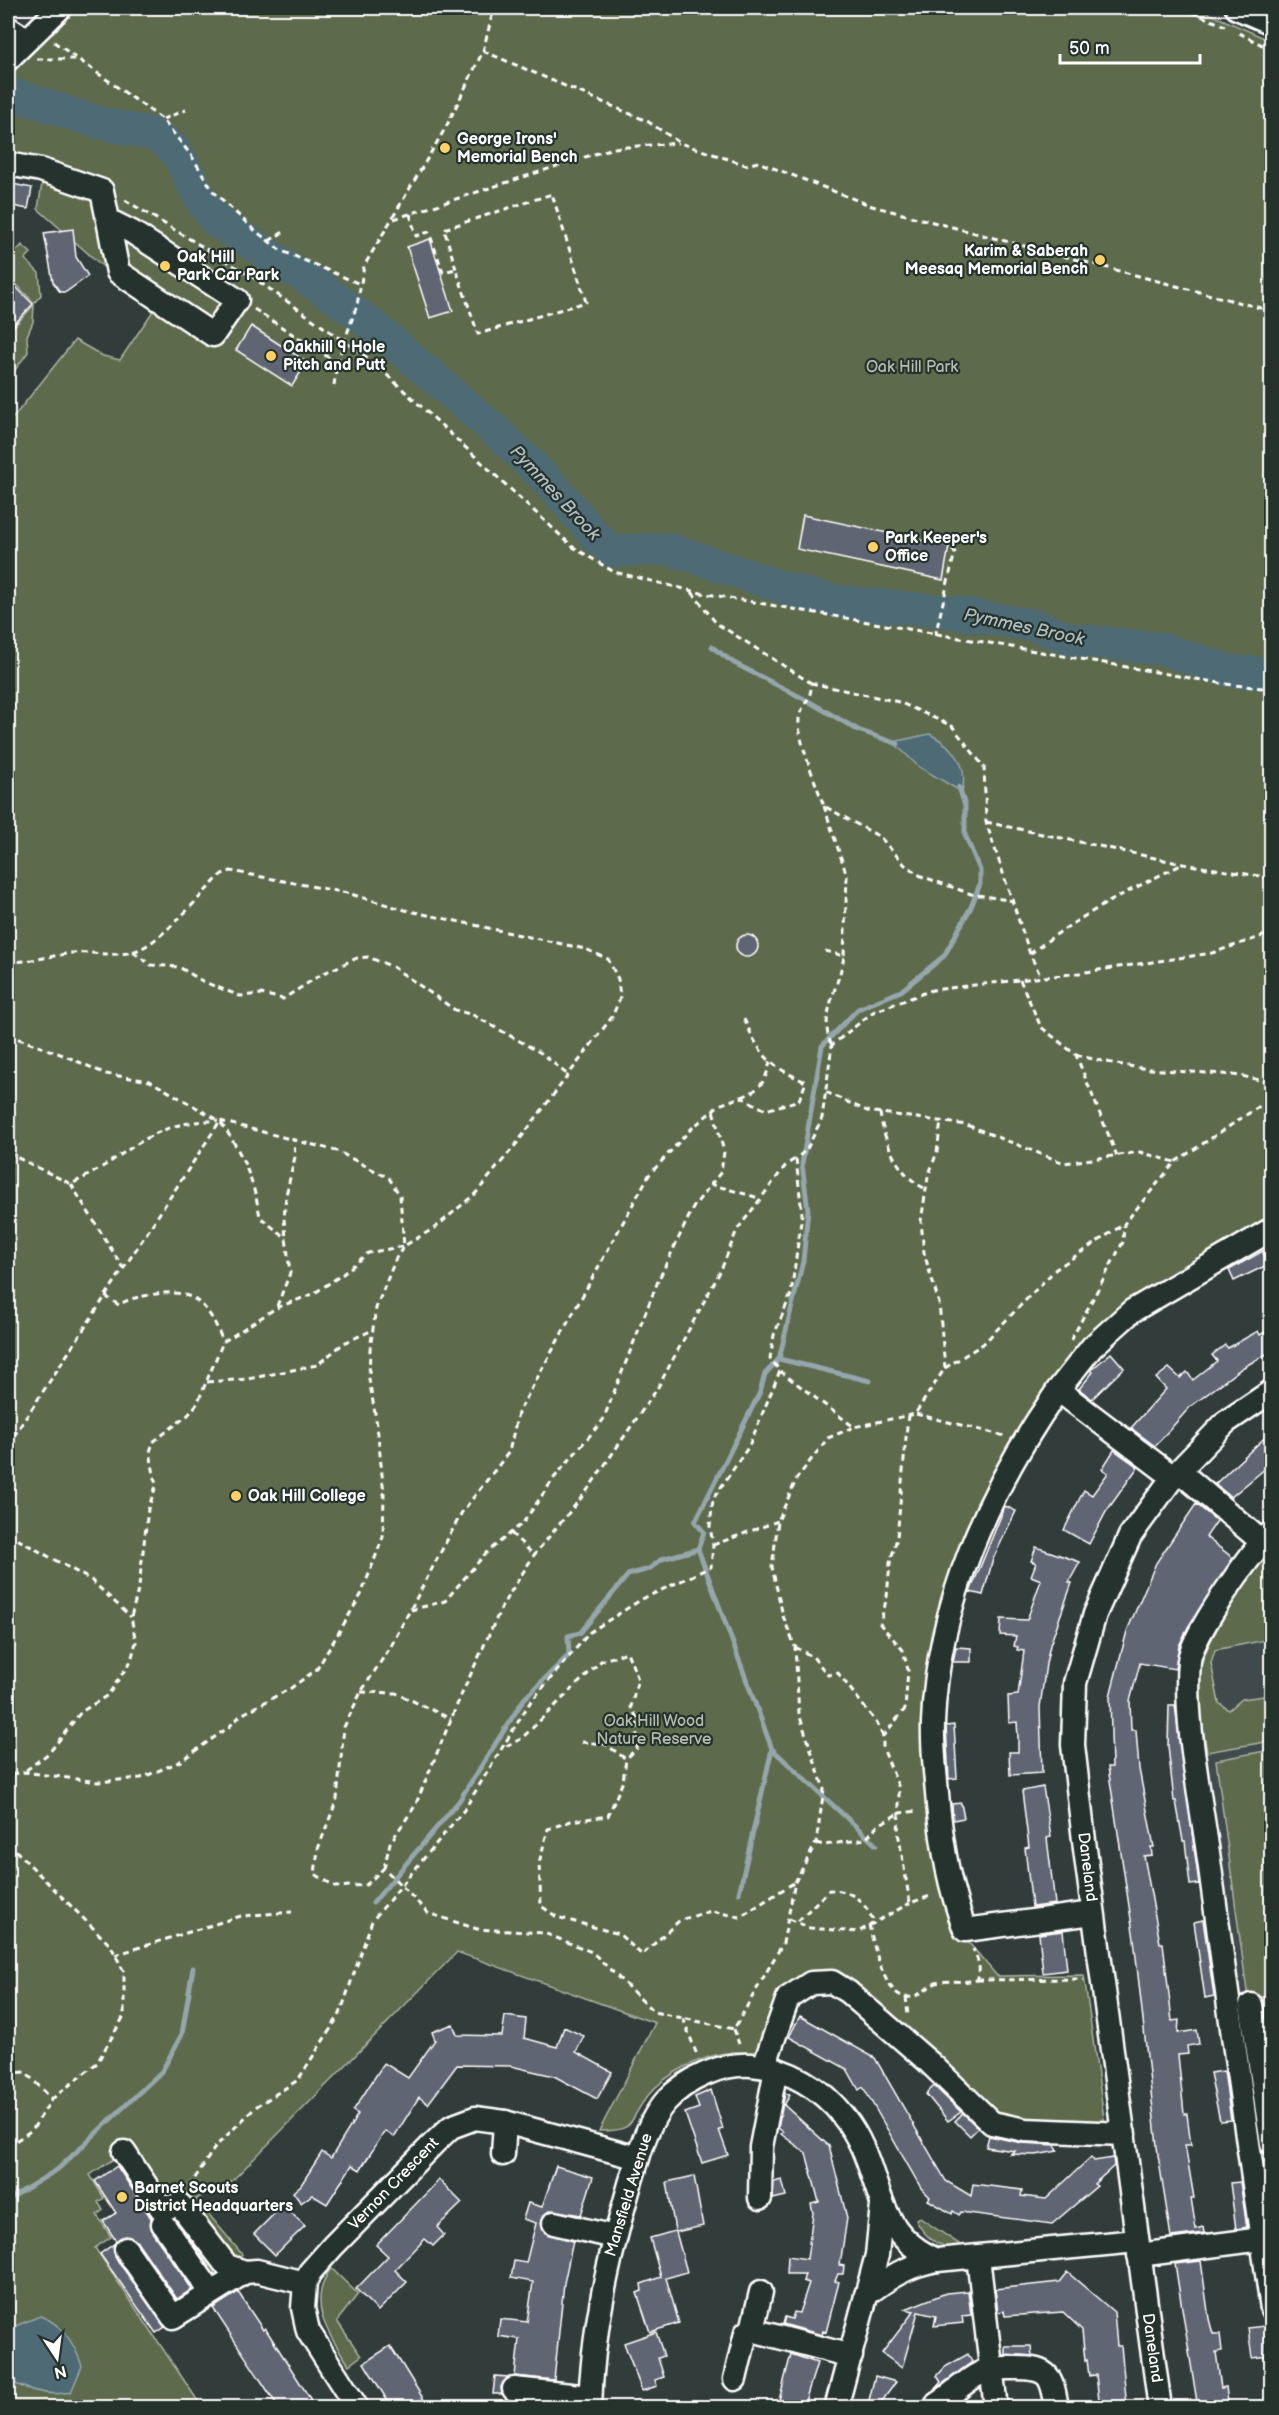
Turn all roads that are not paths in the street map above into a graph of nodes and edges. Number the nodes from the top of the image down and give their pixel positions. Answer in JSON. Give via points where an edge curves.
{"nodes":[{"id":1,"x":60,"y":8,"type":"edge"},
{"id":2,"x":1237,"y":8,"type":"edge"},
{"id":3,"x":1272,"y":23,"type":"edge"},
{"id":4,"x":8,"y":28,"type":"edge"},
{"id":5,"x":32,"y":35,"type":"junction"},
{"id":6,"x":8,"y":59,"type":"edge"},
{"id":7,"x":8,"y":164,"type":"edge"},
{"id":8,"x":108,"y":220,"type":"junction"},
{"id":9,"x":1272,"y":1229,"type":"edge"},
{"id":10,"x":1065,"y":1382,"type":"junction"},
{"id":11,"x":1272,"y":1392,"type":"edge"},
{"id":12,"x":1176,"y":1474,"type":"junction"},
{"id":13,"x":1266,"y":1536,"type":"edge"},
{"id":14,"x":1093,"y":1913,"type":"junction"},
{"id":15,"x":1251,"y":2005,"type":"dead end"},
{"id":16,"x":770,"y":2068,"type":"junction"},
{"id":17,"x":505,"y":2122,"type":"junction"},
{"id":18,"x":1124,"y":2134,"type":"junction"},
{"id":19,"x":1272,"y":2143,"type":"edge"},
{"id":20,"x":124,"y":2152,"type":"dead end"},
{"id":21,"x":503,"y":2154,"type":"dead end"},
{"id":22,"x":638,"y":2158,"type":"junction"},
{"id":23,"x":760,"y":2198,"type":"dead end"},
{"id":24,"x":882,"y":2204,"type":"junction"},
{"id":25,"x":554,"y":2223,"type":"dead end"},
{"id":26,"x":163,"y":2224,"type":"dead end"},
{"id":27,"x":615,"y":2237,"type":"junction"},
{"id":28,"x":1262,"y":2239,"type":"junction"},
{"id":29,"x":1138,"y":2248,"type":"junction"},
{"id":30,"x":126,"y":2249,"type":"dead end"},
{"id":31,"x":978,"y":2257,"type":"junction"},
{"id":32,"x":937,"y":2260,"type":"junction"},
{"id":33,"x":245,"y":2272,"type":"junction"},
{"id":34,"x":305,"y":2283,"type":"junction"},
{"id":35,"x":211,"y":2292,"type":"junction"},
{"id":36,"x":761,"y":2292,"type":"dead end"},
{"id":37,"x":866,"y":2295,"type":"junction"},
{"id":38,"x":1272,"y":2309,"type":"edge"},
{"id":39,"x":752,"y":2330,"type":"junction"},
{"id":40,"x":850,"y":2356,"type":"junction"},
{"id":41,"x":989,"y":2369,"type":"junction"},
{"id":42,"x":735,"y":2379,"type":"dead end"},
{"id":43,"x":514,"y":2389,"type":"dead end"},
{"id":44,"x":590,"y":2402,"type":"edge"},
{"id":45,"x":357,"y":2408,"type":"edge"},
{"id":46,"x":836,"y":2408,"type":"edge"},
{"id":47,"x":937,"y":2408,"type":"edge"},
{"id":48,"x":996,"y":2408,"type":"edge"},
{"id":49,"x":1057,"y":2408,"type":"edge"},
{"id":50,"x":1160,"y":2408,"type":"edge"}],
"edges":[{"from":1,"to":5,"type":"street"},
{"from":2,"to":3,"type":"street"},
{"from":4,"to":5,"type":"street"},
{"from":5,"to":6,"type":"street"},
{"from":7,"to":8,"type":"street","via":[[41,170],[102,191]]},
{"from":8,"to":8,"type":"street","via":[[118,272],[213,335],[237,300]]},
{"from":9,"to":10,"type":"street","via":[[1132,1311],[1092,1347]]},
{"from":10,"to":12,"type":"street"},
{"from":10,"to":14,"type":"street","via":[[1025,1440],[965,1560],[941,1657],[932,1725],[950,1889],[965,1930]]},
{"from":11,"to":12,"type":"street","name":"Daneland","via":[[1226,1422]]},
{"from":12,"to":13,"type":"street"},
{"from":12,"to":14,"type":"street","name":"Daneland","via":[[1130,1536],[1095,1614],[1075,1683],[1073,1746]]},
{"from":13,"to":28,"type":"street","via":[[1216,1606],[1189,1659],[1195,1756]]},
{"from":14,"to":18,"type":"street","name":"Daneland"},
{"from":15,"to":19,"type":"street"},
{"from":16,"to":18,"type":"street","via":[[788,1998],[811,1983],[832,1982],[930,2063],[992,2123],[1025,2130]]},
{"from":16,"to":22,"type":"street","name":"Mansfield Avenue","via":[[726,2067],[684,2085],[651,2122]]},
{"from":16,"to":23,"type":"street"},
{"from":16,"to":24,"type":"street","name":"Mansfield Avenue","via":[[806,2082],[844,2116],[862,2145]]},
{"from":17,"to":21,"type":"street"},
{"from":17,"to":22,"type":"street","name":"Vernon Crescent"},
{"from":17,"to":34,"type":"street","name":"Vernon Crescent","via":[[476,2118],[451,2127],[333,2246]]},
{"from":18,"to":29,"type":"street","name":"Daneland"},
{"from":20,"to":33,"type":"street","via":[[161,2208],[180,2205],[227,2266]]},
{"from":22,"to":27,"type":"street","name":"Mansfield Avenue"},
{"from":24,"to":32,"type":"street","name":"Mansfield Avenue","via":[[906,2242]]},
{"from":24,"to":37,"type":"street","via":[[877,2255]]},
{"from":25,"to":27,"type":"street"},
{"from":26,"to":35,"type":"street"},
{"from":27,"to":44,"type":"street","name":"Mansfield Avenue","via":[[603,2291]]},
{"from":28,"to":29,"type":"street"},
{"from":28,"to":38,"type":"street"},
{"from":29,"to":31,"type":"street"},
{"from":29,"to":50,"type":"street","name":"Daneland"},
{"from":30,"to":35,"type":"street","via":[[173,2317]]},
{"from":31,"to":32,"type":"street"},
{"from":31,"to":41,"type":"street"},
{"from":32,"to":37,"type":"street","via":[[894,2274]]},
{"from":33,"to":34,"type":"street","via":[[257,2271]]},
{"from":33,"to":35,"type":"street"},
{"from":34,"to":45,"type":"street","via":[[303,2308],[308,2331]]},
{"from":36,"to":39,"type":"street"},
{"from":37,"to":40,"type":"street"},
{"from":39,"to":40,"type":"street"},
{"from":39,"to":42,"type":"street","via":[[746,2333]]},
{"from":40,"to":46,"type":"street"},
{"from":41,"to":47,"type":"street","via":[[937,2404]]},
{"from":41,"to":48,"type":"street"},
{"from":41,"to":49,"type":"street","via":[[1035,2368],[1045,2373],[1052,2382]]},
{"from":43,"to":44,"type":"street"}]}
